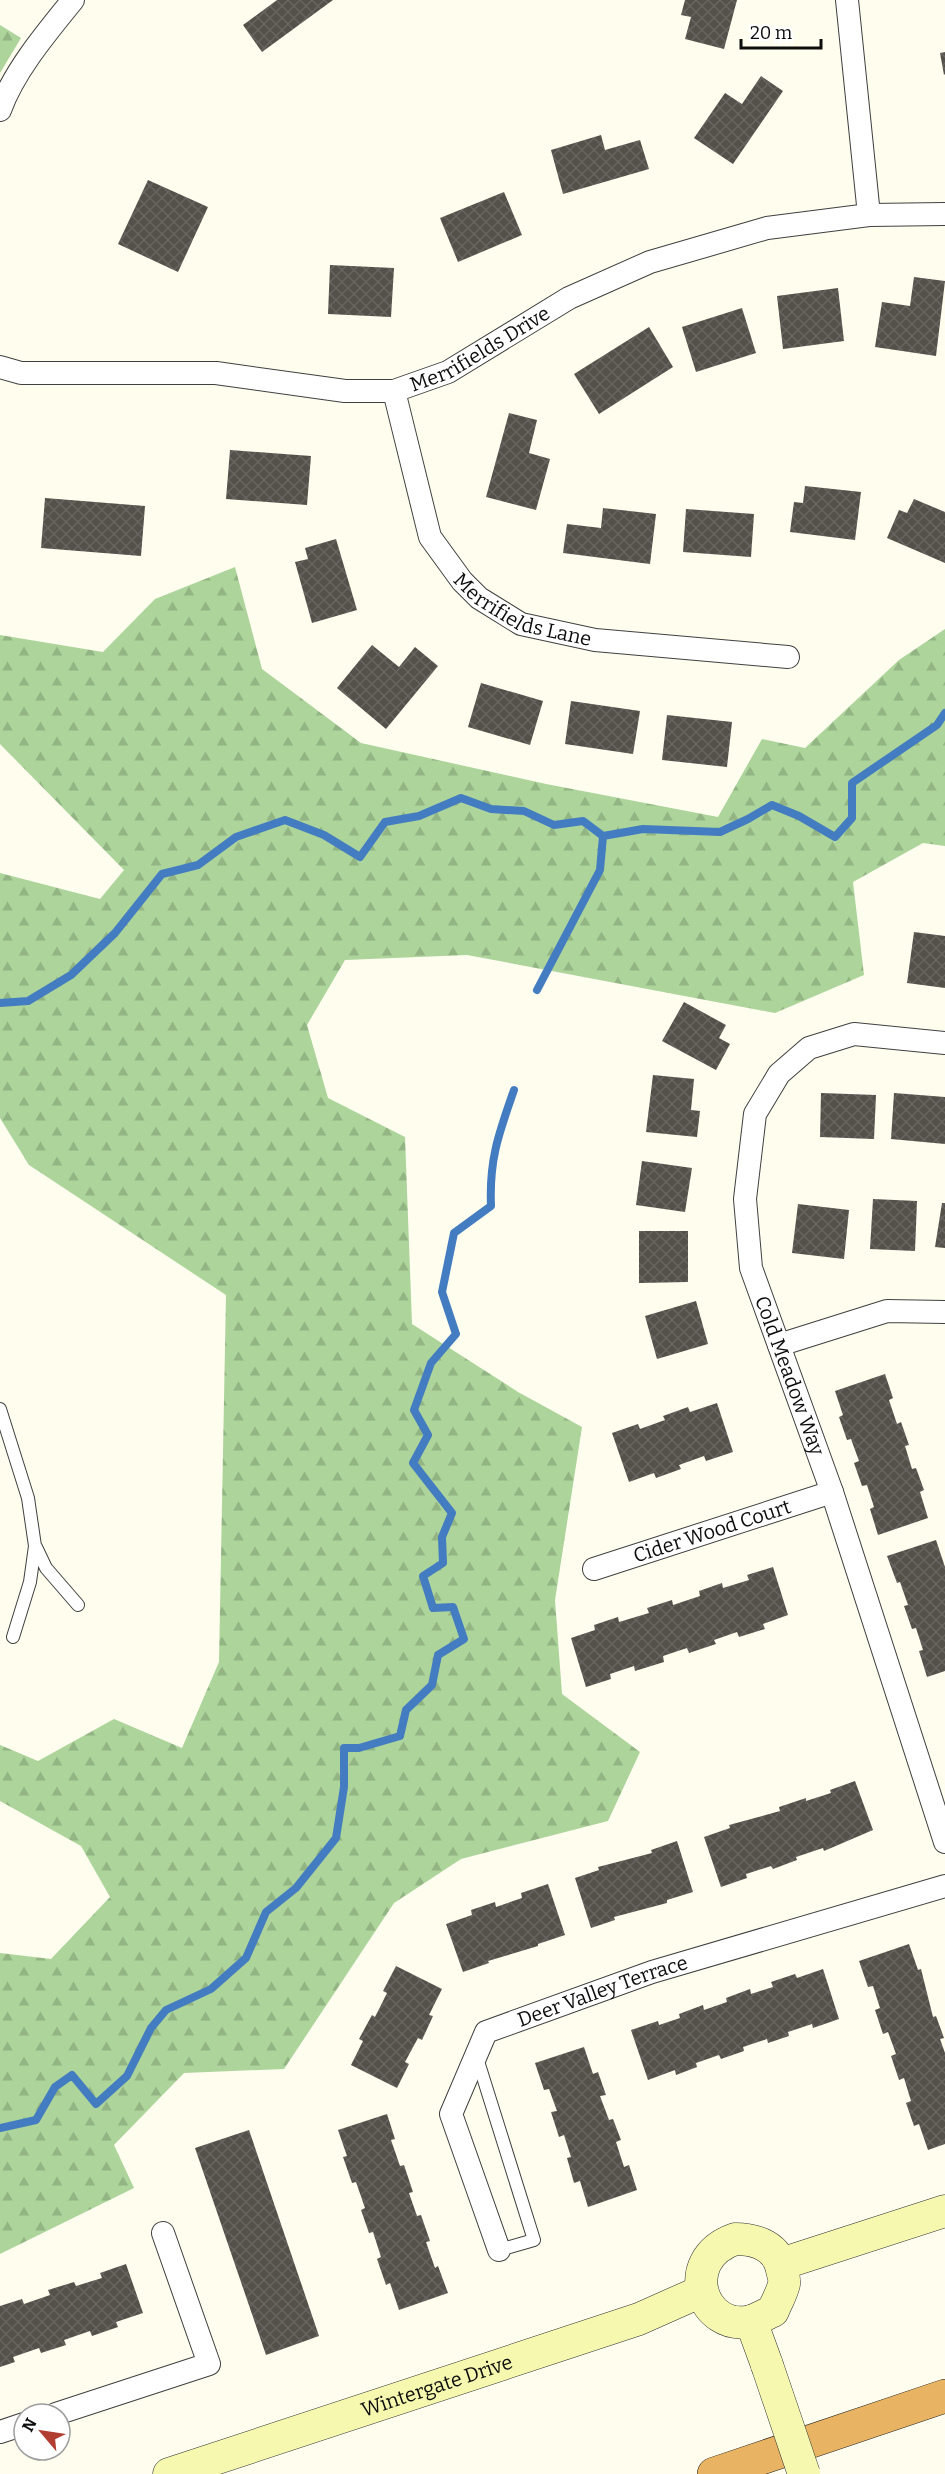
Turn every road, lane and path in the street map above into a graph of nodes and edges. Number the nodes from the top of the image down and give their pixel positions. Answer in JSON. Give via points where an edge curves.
{"nodes":[{"id":1,"x":73,"y":0,"type":"edge"},
{"id":2,"x":847,"y":0,"type":"edge"},
{"id":3,"x":0,"y":110,"type":"edge"},
{"id":4,"x":945,"y":214,"type":"edge"},
{"id":5,"x":869,"y":215,"type":"junction"},
{"id":6,"x":0,"y":367,"type":"edge"},
{"id":7,"x":394,"y":391,"type":"junction"},
{"id":8,"x":788,"y":657,"type":"dead end"},
{"id":9,"x":945,"y":1043,"type":"edge"},
{"id":10,"x":945,"y":1312,"type":"edge"},
{"id":11,"x":779,"y":1346,"type":"junction"},
{"id":12,"x":0,"y":1409,"type":"edge"},
{"id":13,"x":832,"y":1492,"type":"junction"},
{"id":14,"x":35,"y":1546,"type":"junction"},
{"id":15,"x":594,"y":1569,"type":"dead end"},
{"id":16,"x":78,"y":1605,"type":"dead end"},
{"id":17,"x":13,"y":1637,"type":"dead end"},
{"id":18,"x":945,"y":1842,"type":"edge"},
{"id":19,"x":945,"y":1886,"type":"edge"},
{"id":20,"x":476,"y":2055,"type":"junction"},
{"id":21,"x":945,"y":2211,"type":"edge"},
{"id":22,"x":163,"y":2233,"type":"dead end"},
{"id":23,"x":499,"y":2250,"type":"joint"},
{"id":24,"x":781,"y":2264,"type":"junction"},
{"id":25,"x":702,"y":2291,"type":"junction"},
{"id":26,"x":751,"y":2321,"type":"junction"},
{"id":27,"x":945,"y":2396,"type":"edge"},
{"id":28,"x":72,"y":2409,"type":"edge"},
{"id":29,"x":169,"y":2474,"type":"edge"},
{"id":30,"x":714,"y":2474,"type":"edge"},
{"id":31,"x":804,"y":2474,"type":"edge"}],
"edges":[{"from":1,"to":3,"type":"street","via":[[43,37]]},
{"from":2,"to":5,"type":"street"},
{"from":4,"to":5,"type":"street","name":"Merrifields Drive"},
{"from":5,"to":7,"type":"street","name":"Merrifields Drive","via":[[767,228],[650,262],[569,298],[448,372]]},
{"from":6,"to":7,"type":"street","name":"Merrifields Drive","via":[[21,373],[216,373],[345,391]]},
{"from":7,"to":8,"type":"street","name":"Merrifields Lane","via":[[430,537],[462,581],[480,598],[521,624],[595,640]]},
{"from":9,"to":11,"type":"street","name":"Cold Meadow Way","via":[[854,1034],[809,1048],[779,1074],[755,1114],[745,1199],[751,1268]]},
{"from":10,"to":11,"type":"street","via":[[887,1311]]},
{"from":11,"to":13,"type":"street","name":"Cold Meadow Way"},
{"from":12,"to":14,"type":"lane","via":[[28,1498]]},
{"from":13,"to":15,"type":"street","name":"Cider Wood Court"},
{"from":13,"to":18,"type":"street","name":"Cold Meadow Way"},
{"from":14,"to":16,"type":"lane","via":[[45,1568]]},
{"from":14,"to":17,"type":"lane","via":[[30,1582]]},
{"from":19,"to":20,"type":"street","name":"Deer Valley Terrace","via":[[652,1972],[486,2032]]},
{"from":20,"to":23,"type":"street","name":"Deer Valley Terrace","via":[[451,2114]]},
{"from":20,"to":23,"type":"lane","via":[[534,2240]]},
{"from":21,"to":24,"type":"street"},
{"from":22,"to":28,"type":"street","via":[[209,2364]]},
{"from":24,"to":25,"type":"street","via":[[763,2243],[742,2239],[722,2244],[704,2264]]},
{"from":24,"to":26,"type":"street","via":[[784,2283],[772,2311]]},
{"from":25,"to":26,"type":"street","via":[[718,2314],[733,2321]]},
{"from":25,"to":29,"type":"street","name":"Wintergate Drive","via":[[639,2319]]},
{"from":26,"to":31,"type":"street","bridge":true},
{"from":27,"to":30,"type":"highway"}]}
